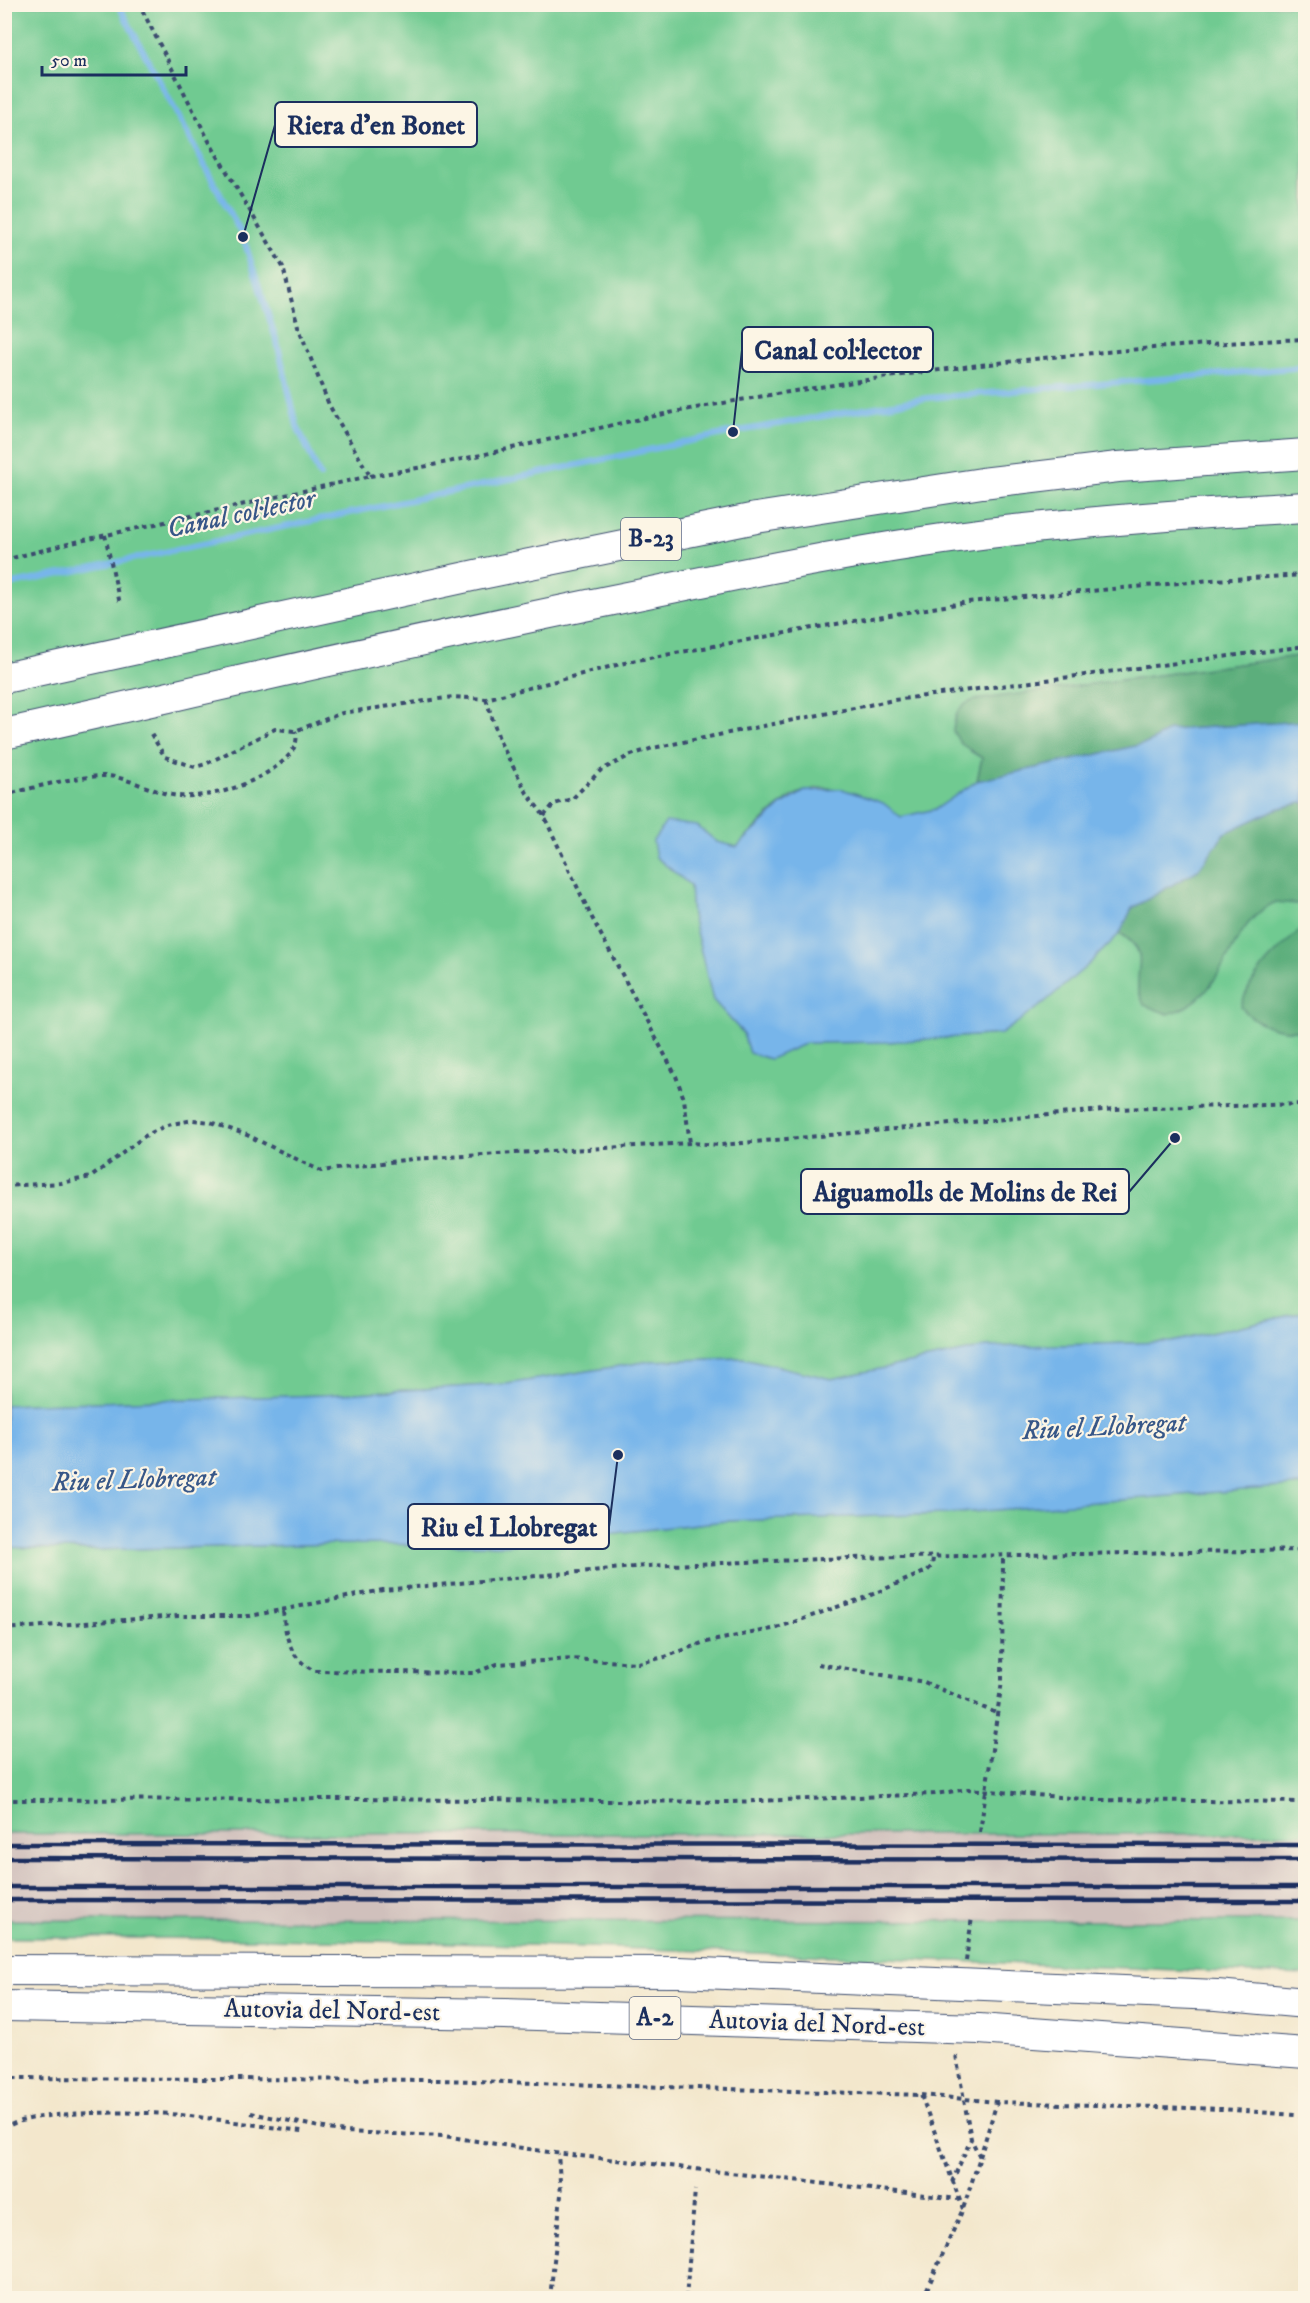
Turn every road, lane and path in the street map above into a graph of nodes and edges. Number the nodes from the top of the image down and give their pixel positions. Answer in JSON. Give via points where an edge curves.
{"nodes":[{"id":1,"x":139,"y":4,"type":"edge"},
{"id":2,"x":1305,"y":339,"type":"edge"},
{"id":3,"x":1305,"y":454,"type":"edge"},
{"id":4,"x":370,"y":476,"type":"junction"},
{"id":5,"x":1305,"y":507,"type":"edge"},
{"id":6,"x":105,"y":535,"type":"junction"},
{"id":7,"x":4,"y":560,"type":"edge"},
{"id":8,"x":1305,"y":576,"type":"edge"},
{"id":9,"x":120,"y":604,"type":"dead end"},
{"id":10,"x":1305,"y":646,"type":"edge"},
{"id":11,"x":4,"y":678,"type":"edge"},
{"id":12,"x":486,"y":699,"type":"junction"},
{"id":13,"x":295,"y":732,"type":"junction"},
{"id":14,"x":4,"y":734,"type":"edge"},
{"id":15,"x":151,"y":734,"type":"dead end"},
{"id":16,"x":4,"y":795,"type":"edge"},
{"id":17,"x":544,"y":816,"type":"junction"},
{"id":18,"x":1305,"y":1104,"type":"edge"},
{"id":19,"x":690,"y":1143,"type":"junction"},
{"id":20,"x":4,"y":1186,"type":"edge"},
{"id":21,"x":1305,"y":1550,"type":"edge"},
{"id":22,"x":1004,"y":1557,"type":"junction"},
{"id":23,"x":933,"y":1558,"type":"junction"},
{"id":24,"x":283,"y":1611,"type":"junction"},
{"id":25,"x":4,"y":1629,"type":"edge"},
{"id":26,"x":818,"y":1664,"type":"dead end"},
{"id":27,"x":996,"y":1713,"type":"junction"},
{"id":28,"x":988,"y":1790,"type":"junction"},
{"id":29,"x":4,"y":1800,"type":"edge"},
{"id":30,"x":1305,"y":1802,"type":"edge"},
{"id":31,"x":980,"y":1832,"type":"dead end"},
{"id":32,"x":972,"y":1917,"type":"dead end"},
{"id":33,"x":966,"y":1962,"type":"dead end"},
{"id":34,"x":4,"y":1970,"type":"edge"},
{"id":35,"x":1305,"y":2003,"type":"edge"},
{"id":36,"x":4,"y":2006,"type":"edge"},
{"id":37,"x":1305,"y":2053,"type":"edge"},
{"id":38,"x":956,"y":2055,"type":"dead end"},
{"id":39,"x":4,"y":2078,"type":"edge"},
{"id":40,"x":921,"y":2095,"type":"junction"},
{"id":41,"x":966,"y":2099,"type":"junction"},
{"id":42,"x":997,"y":2102,"type":"junction"},
{"id":43,"x":251,"y":2113,"type":"dead end"},
{"id":44,"x":1305,"y":2116,"type":"edge"},
{"id":45,"x":4,"y":2130,"type":"edge"},
{"id":46,"x":302,"y":2131,"type":"dead end"},
{"id":47,"x":971,"y":2139,"type":"junction"},
{"id":48,"x":558,"y":2154,"type":"junction"},
{"id":49,"x":980,"y":2157,"type":"junction"},
{"id":50,"x":952,"y":2182,"type":"junction"},
{"id":51,"x":695,"y":2190,"type":"dead end"},
{"id":52,"x":959,"y":2199,"type":"junction"},
{"id":53,"x":963,"y":2209,"type":"junction"},
{"id":54,"x":550,"y":2298,"type":"edge"},
{"id":55,"x":686,"y":2298,"type":"edge"},
{"id":56,"x":923,"y":2298,"type":"edge"}],
"edges":[{"from":1,"to":4,"type":"path","via":[[210,143],[283,267],[298,326],[329,405]]},
{"from":2,"to":4,"type":"path","via":[[1109,350],[915,374],[700,407],[424,468]]},
{"from":3,"to":11,"type":"highway","number":"B-23","via":[[1118,467],[789,512],[476,575]]},
{"from":4,"to":6,"type":"path"},
{"from":5,"to":14,"type":"highway","number":"B-23","via":[[998,532],[815,560],[481,627]]},
{"from":6,"to":7,"type":"path"},
{"from":6,"to":9,"type":"path"},
{"from":8,"to":12,"type":"path","via":[[1212,580],[968,602],[632,661]]},
{"from":10,"to":17,"type":"path","via":[[894,700],[653,748],[601,770],[572,799],[554,804]]},
{"from":12,"to":13,"type":"path","via":[[453,697],[342,714]]},
{"from":12,"to":17,"type":"path","via":[[500,742],[527,794]]},
{"from":13,"to":15,"type":"path","via":[[275,729],[195,767],[165,757]]},
{"from":13,"to":16,"type":"path","via":[[294,748],[282,761],[246,784],[220,792],[177,796],[107,776],[72,779]]},
{"from":17,"to":19,"type":"path","via":[[590,914],[676,1076]]},
{"from":18,"to":19,"type":"path","via":[[1114,1108],[744,1143]]},
{"from":19,"to":20,"type":"path","via":[[412,1159],[321,1171],[247,1135],[193,1120],[167,1125],[145,1136],[91,1177]]},
{"from":21,"to":22,"type":"path","via":[[1173,1550]]},
{"from":22,"to":23,"type":"path"},
{"from":22,"to":27,"type":"path","via":[[1002,1681]]},
{"from":23,"to":24,"type":"path","via":[[645,1566],[383,1590]]},
{"from":23,"to":24,"type":"path","via":[[927,1571],[866,1597],[777,1628],[702,1643],[638,1663],[561,1659],[497,1664],[474,1673],[315,1671],[295,1657]]},
{"from":24,"to":25,"type":"path"},
{"from":26,"to":27,"type":"path","via":[[924,1682]]},
{"from":27,"to":28,"type":"path"},
{"from":28,"to":29,"type":"path","via":[[732,1802]]},
{"from":28,"to":30,"type":"path","via":[[1093,1800]]},
{"from":28,"to":31,"type":"path"},
{"from":32,"to":33,"type":"path"},
{"from":34,"to":35,"type":"highway","name":"Autovia del Nord-est","number":"A-2","via":[[679,1972],[1216,1995]]},
{"from":36,"to":37,"type":"highway","name":"Autovia del Nord-est","number":"A-2","via":[[505,2013],[967,2029]]},
{"from":38,"to":41,"type":"path"},
{"from":39,"to":40,"type":"path","via":[[440,2080]]},
{"from":40,"to":41,"type":"path"},
{"from":40,"to":50,"type":"path"},
{"from":41,"to":42,"type":"path"},
{"from":41,"to":47,"type":"path"},
{"from":42,"to":44,"type":"path","via":[[1222,2109]]},
{"from":42,"to":49,"type":"path"},
{"from":43,"to":48,"type":"path","via":[[344,2132],[444,2136]]},
{"from":45,"to":46,"type":"path","via":[[30,2117],[114,2113],[170,2114]]},
{"from":47,"to":49,"type":"path"},
{"from":47,"to":50,"type":"path"},
{"from":48,"to":52,"type":"path"},
{"from":48,"to":54,"type":"path","via":[[561,2195]]},
{"from":49,"to":53,"type":"path"},
{"from":50,"to":52,"type":"path"},
{"from":51,"to":55,"type":"path"},
{"from":52,"to":53,"type":"path"},
{"from":53,"to":56,"type":"path"}]}
